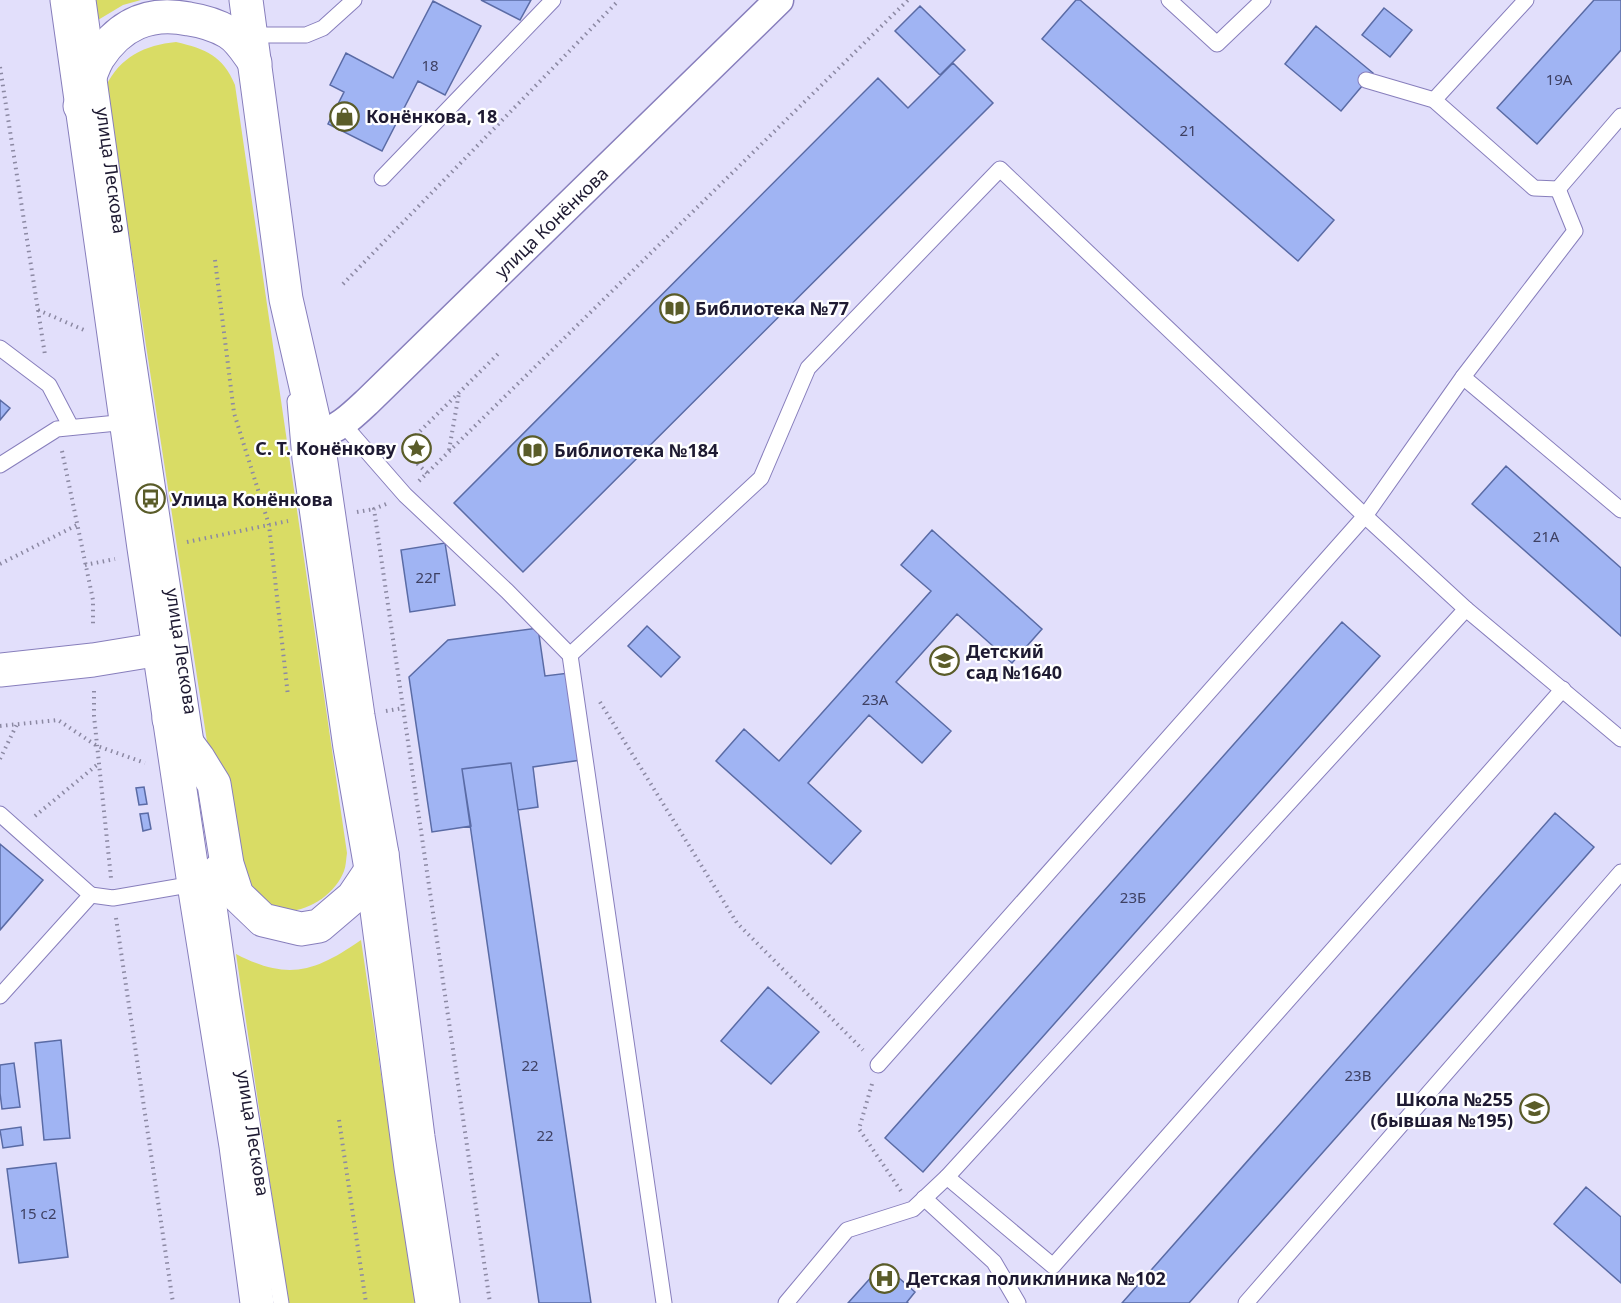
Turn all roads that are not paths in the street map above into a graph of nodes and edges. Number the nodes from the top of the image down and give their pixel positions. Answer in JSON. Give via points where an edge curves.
{"nodes":[{"id":1,"x":67,"y":0,"type":"edge"},
{"id":2,"x":88,"y":0,"type":"edge"},
{"id":3,"x":230,"y":0,"type":"edge"},
{"id":4,"x":246,"y":0,"type":"edge"},
{"id":5,"x":354,"y":0,"type":"edge"},
{"id":6,"x":553,"y":0,"type":"edge"},
{"id":7,"x":1169,"y":0,"type":"edge"},
{"id":8,"x":1263,"y":0,"type":"edge"},
{"id":9,"x":1526,"y":0,"type":"edge"},
{"id":10,"x":774,"y":2,"type":"edge"},
{"id":11,"x":253,"y":49,"type":"junction"},
{"id":12,"x":98,"y":59,"type":"junction"},
{"id":13,"x":1366,"y":80,"type":"dead end"},
{"id":14,"x":1434,"y":100,"type":"junction"},
{"id":15,"x":80,"y":106,"type":"junction"},
{"id":16,"x":1621,"y":116,"type":"edge"},
{"id":17,"x":382,"y":178,"type":"dead end"},
{"id":18,"x":1558,"y":189,"type":"junction"},
{"id":19,"x":286,"y":299,"type":"junction"},
{"id":20,"x":0,"y":348,"type":"edge"},
{"id":21,"x":1462,"y":377,"type":"junction"},
{"id":22,"x":127,"y":422,"type":"junction"},
{"id":23,"x":64,"y":428,"type":"junction"},
{"id":24,"x":330,"y":429,"type":"junction"},
{"id":25,"x":0,"y":465,"type":"edge"},
{"id":26,"x":1621,"y":510,"type":"edge"},
{"id":27,"x":1365,"y":516,"type":"junction"},
{"id":28,"x":1466,"y":609,"type":"junction"},
{"id":29,"x":160,"y":649,"type":"junction"},
{"id":30,"x":570,"y":655,"type":"junction"},
{"id":31,"x":0,"y":670,"type":"edge"},
{"id":32,"x":1563,"y":689,"type":"junction"},
{"id":33,"x":169,"y":719,"type":"junction"},
{"id":34,"x":1621,"y":739,"type":"edge"},
{"id":35,"x":198,"y":758,"type":"junction"},
{"id":36,"x":0,"y":813,"type":"edge"},
{"id":37,"x":382,"y":854,"type":"junction"},
{"id":38,"x":1621,"y":872,"type":"edge"},
{"id":39,"x":364,"y":881,"type":"junction"},
{"id":40,"x":194,"y":884,"type":"junction"},
{"id":41,"x":91,"y":895,"type":"junction"},
{"id":42,"x":0,"y":996,"type":"edge"},
{"id":43,"x":878,"y":1065,"type":"road end"},
{"id":44,"x":947,"y":1178,"type":"junction"},
{"id":45,"x":919,"y":1203,"type":"junction"},
{"id":46,"x":257,"y":1303,"type":"edge"},
{"id":47,"x":281,"y":1303,"type":"edge"},
{"id":48,"x":423,"y":1303,"type":"edge"},
{"id":49,"x":443,"y":1303,"type":"edge"},
{"id":50,"x":663,"y":1303,"type":"edge"},
{"id":51,"x":786,"y":1303,"type":"edge"},
{"id":52,"x":1018,"y":1303,"type":"edge"},
{"id":53,"x":1246,"y":1303,"type":"edge"}],
"edges":[{"from":1,"to":15,"type":"main road","name":"улица Лескова"},
{"from":2,"to":12,"type":"lane","name":"улица Лескова"},
{"from":3,"to":11,"type":"lane"},
{"from":4,"to":11,"type":"main road"},
{"from":5,"to":11,"type":"lane","via":[[323,28]]},
{"from":6,"to":17,"type":"lane"},
{"from":7,"to":8,"type":"lane","via":[[1217,44]]},
{"from":9,"to":14,"type":"lane"},
{"from":10,"to":24,"type":"street","name":"улица Конёнкова","via":[[368,401]]},
{"from":11,"to":12,"type":"main road","via":[[202,21],[172,15],[147,18],[126,28]]},
{"from":11,"to":19,"type":"main road"},
{"from":12,"to":15,"type":"main road"},
{"from":12,"to":35,"type":"lane","name":"улица Лескова"},
{"from":13,"to":14,"type":"lane"},
{"from":14,"to":18,"type":"lane","via":[[1534,188]]},
{"from":15,"to":22,"type":"main road","name":"улица Лескова"},
{"from":16,"to":18,"type":"lane"},
{"from":18,"to":21,"type":"lane","via":[[1575,231]]},
{"from":19,"to":24,"type":"main road"},
{"from":19,"to":39,"type":"lane","via":[[300,459]]},
{"from":20,"to":23,"type":"lane","via":[[49,385]]},
{"from":21,"to":26,"type":"lane"},
{"from":21,"to":27,"type":"lane"},
{"from":22,"to":23,"type":"lane"},
{"from":22,"to":29,"type":"main road","name":"улица Лескова"},
{"from":23,"to":25,"type":"lane"},
{"from":24,"to":30,"type":"lane","via":[[507,591]]},
{"from":24,"to":37,"type":"main road","via":[[357,704]]},
{"from":27,"to":28,"type":"lane"},
{"from":27,"to":30,"type":"lane","via":[[1000,169],[808,368],[761,478]]},
{"from":27,"to":43,"type":"lane"},
{"from":28,"to":32,"type":"lane"},
{"from":28,"to":44,"type":"lane"},
{"from":29,"to":31,"type":"main road"},
{"from":29,"to":33,"type":"main road","name":"улица Лескова"},
{"from":30,"to":50,"type":"lane"},
{"from":32,"to":34,"type":"lane"},
{"from":32,"to":44,"type":"lane","via":[[1053,1266]]},
{"from":33,"to":35,"type":"main road"},
{"from":33,"to":40,"type":"main road","name":"улица Лескова"},
{"from":35,"to":39,"type":"main road","via":[[214,784],[227,864],[237,895],[263,920],[301,929],[319,927],[353,897]]},
{"from":35,"to":47,"type":"lane","name":"улица Лескова"},
{"from":36,"to":41,"type":"lane"},
{"from":37,"to":39,"type":"main road"},
{"from":37,"to":49,"type":"main road"},
{"from":38,"to":53,"type":"lane"},
{"from":39,"to":48,"type":"lane"},
{"from":40,"to":41,"type":"lane","via":[[113,898]]},
{"from":40,"to":46,"type":"main road","name":"улица Лескова"},
{"from":41,"to":42,"type":"lane"},
{"from":44,"to":45,"type":"lane"},
{"from":45,"to":51,"type":"lane","via":[[847,1230]]},
{"from":45,"to":52,"type":"lane","via":[[994,1262]]}]}
